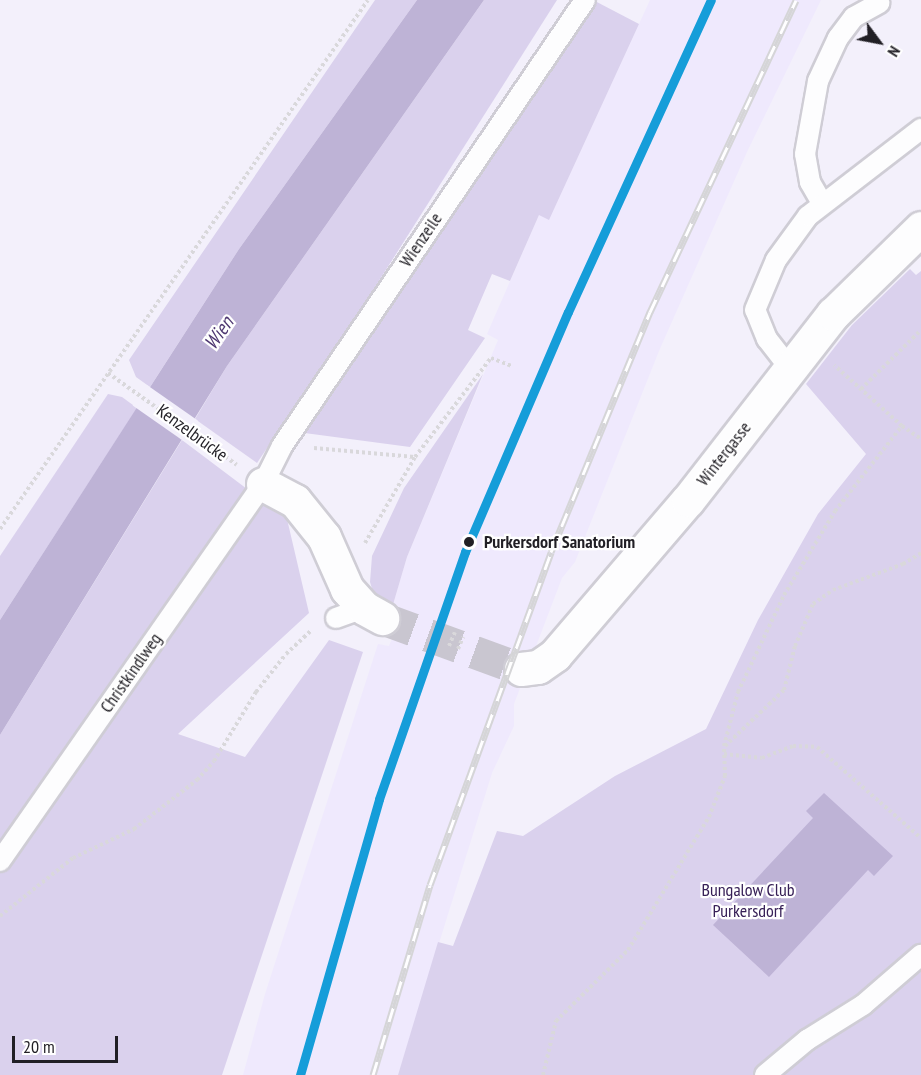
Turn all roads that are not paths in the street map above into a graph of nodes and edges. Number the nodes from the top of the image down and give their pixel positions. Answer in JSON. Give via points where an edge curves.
{"nodes":[{"id":1,"x":585,"y":0,"type":"edge"},
{"id":2,"x":879,"y":3,"type":"dead end"},
{"id":3,"x":921,"y":129,"type":"edge"},
{"id":4,"x":822,"y":203,"type":"junction"},
{"id":5,"x":921,"y":228,"type":"edge"},
{"id":6,"x":798,"y":355,"type":"junction"},
{"id":7,"x":255,"y":478,"type":"junction"},
{"id":8,"x":357,"y":608,"type":"tunnel mouth"},
{"id":9,"x":521,"y":669,"type":"tunnel mouth"},
{"id":10,"x":0,"y":861,"type":"edge"},
{"id":11,"x":921,"y":955,"type":"edge"},
{"id":12,"x":765,"y":1075,"type":"edge"}],
"edges":[{"from":1,"to":7,"type":"lane","name":"Wienzeile","via":[[282,446]]},
{"from":2,"to":4,"type":"lane","via":[[854,17],[838,38],[818,81],[805,154],[810,182]]},
{"from":3,"to":4,"type":"lane"},
{"from":4,"to":6,"type":"lane","via":[[776,260],[755,310],[767,339]]},
{"from":5,"to":6,"type":"street","name":"Wintergasse","via":[[833,314]]},
{"from":6,"to":9,"type":"street","name":"Wintergasse","via":[[688,501],[555,655],[538,667]]},
{"from":7,"to":8,"type":"street","via":[[295,501],[324,537]]},
{"from":7,"to":10,"type":"lane","name":"Christkindlweg"},
{"from":11,"to":12,"type":"lane","via":[[863,1005],[807,1040]]}]}
